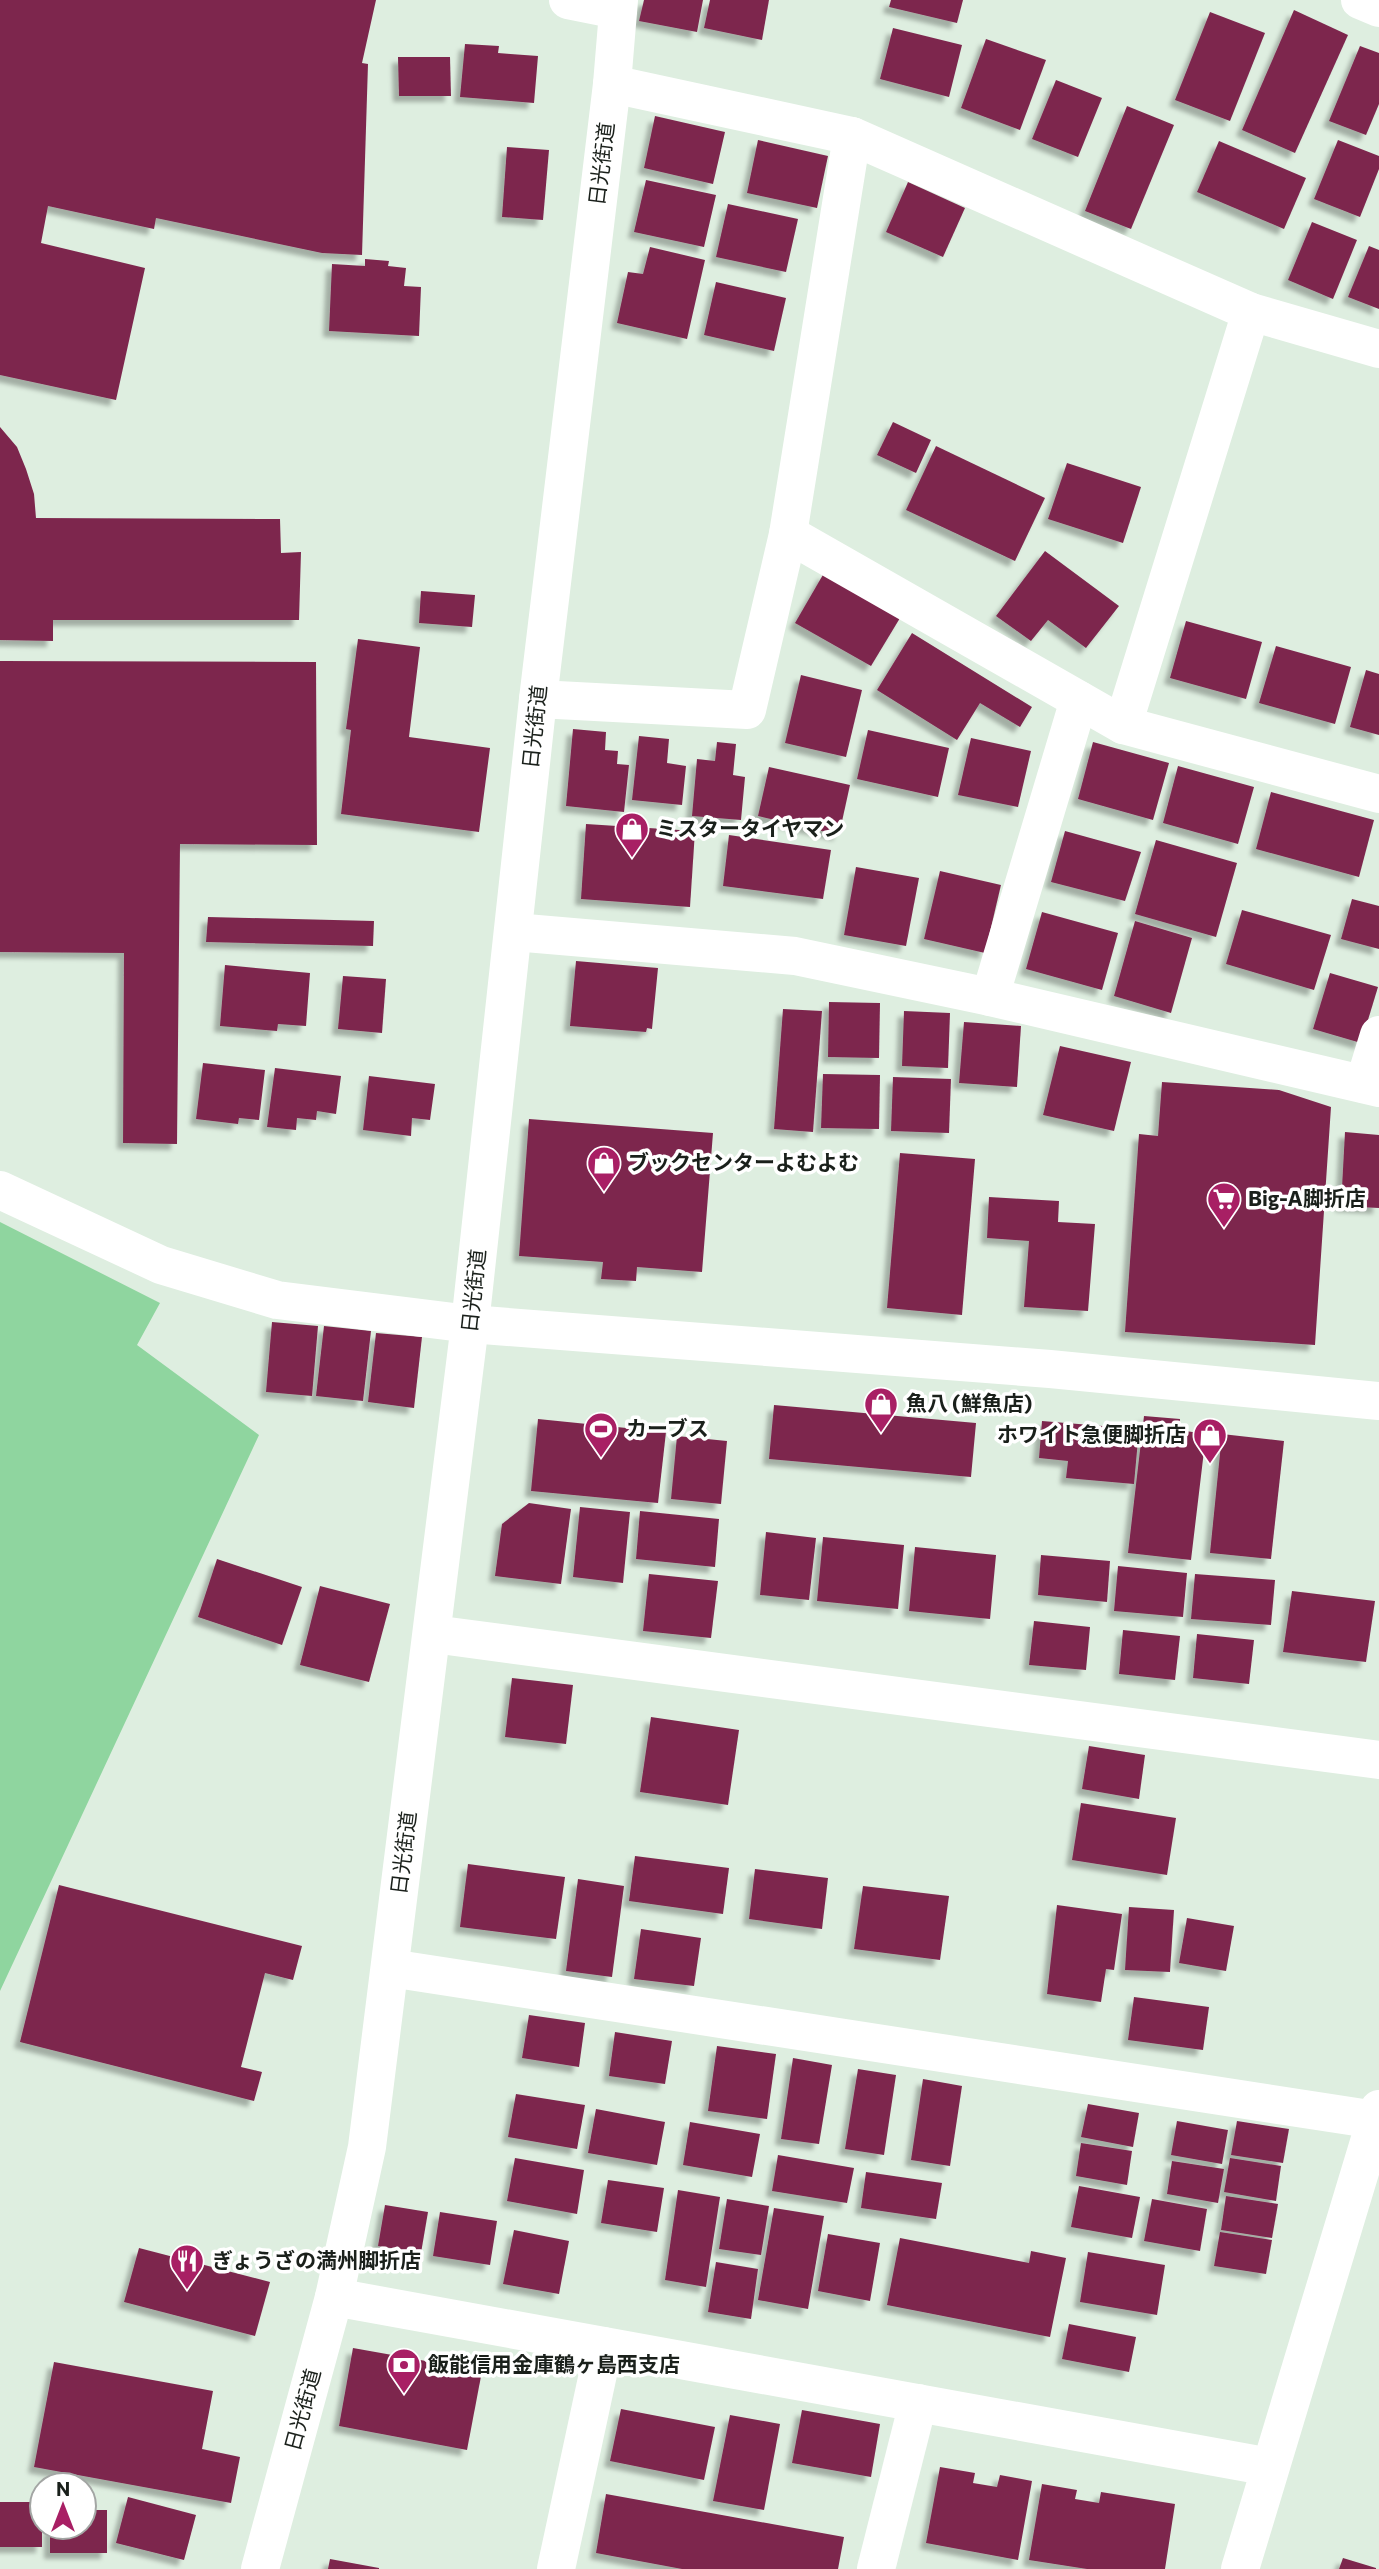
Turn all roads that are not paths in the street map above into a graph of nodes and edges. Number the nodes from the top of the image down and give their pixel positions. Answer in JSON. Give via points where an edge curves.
{"nodes":[{"id":1,"x":568,"y":0,"type":"edge"},
{"id":2,"x":1360,"y":0,"type":"edge"},
{"id":3,"x":618,"y":5,"type":"edge"},
{"id":4,"x":1379,"y":8,"type":"edge"},
{"id":5,"x":611,"y":84,"type":"junction"},
{"id":6,"x":852,"y":136,"type":"junction"},
{"id":7,"x":1251,"y":312,"type":"junction"},
{"id":8,"x":1379,"y":349,"type":"edge"},
{"id":9,"x":788,"y":534,"type":"junction"},
{"id":10,"x":538,"y":699,"type":"junction"},
{"id":11,"x":1079,"y":700,"type":"junction"},
{"id":12,"x":1123,"y":725,"type":"junction"},
{"id":13,"x":1379,"y":794,"type":"edge"},
{"id":14,"x":514,"y":932,"type":"junction"},
{"id":15,"x":990,"y":997,"type":"junction"},
{"id":16,"x":1379,"y":1035,"type":"edge"},
{"id":17,"x":1371,"y":1086,"type":"edge"},
{"id":18,"x":0,"y":1190,"type":"edge"},
{"id":19,"x":470,"y":1324,"type":"junction"},
{"id":20,"x":1379,"y":1401,"type":"edge"},
{"id":21,"x":433,"y":1634,"type":"junction"},
{"id":22,"x":1379,"y":1760,"type":"edge"},
{"id":23,"x":390,"y":1968,"type":"junction"},
{"id":24,"x":1377,"y":2115,"type":"edge"},
{"id":25,"x":334,"y":2297,"type":"junction"},
{"id":26,"x":604,"y":2346,"type":"junction"},
{"id":27,"x":918,"y":2403,"type":"junction"},
{"id":28,"x":1270,"y":2467,"type":"junction"},
{"id":29,"x":260,"y":2569,"type":"edge"},
{"id":30,"x":556,"y":2569,"type":"edge"},
{"id":31,"x":876,"y":2569,"type":"edge"},
{"id":32,"x":1240,"y":2569,"type":"edge"}],
"edges":[{"from":1,"to":3,"type":"street"},
{"from":2,"to":4,"type":"street"},
{"from":3,"to":5,"type":"street","name":"日光街道"},
{"from":5,"to":6,"type":"street"},
{"from":5,"to":10,"type":"street","name":"日光街道"},
{"from":6,"to":7,"type":"street"},
{"from":6,"to":9,"type":"street"},
{"from":7,"to":8,"type":"street"},
{"from":7,"to":12,"type":"street"},
{"from":9,"to":10,"type":"street","via":[[747,710]]},
{"from":9,"to":11,"type":"street"},
{"from":10,"to":14,"type":"street","name":"日光街道"},
{"from":11,"to":12,"type":"street"},
{"from":11,"to":15,"type":"street"},
{"from":12,"to":13,"type":"street"},
{"from":14,"to":15,"type":"street","via":[[795,956]]},
{"from":14,"to":19,"type":"street","name":"日光街道"},
{"from":15,"to":17,"type":"street"},
{"from":16,"to":17,"type":"street"},
{"from":18,"to":19,"type":"street","via":[[161,1265],[277,1300]]},
{"from":19,"to":20,"type":"street","via":[[1050,1369]]},
{"from":19,"to":21,"type":"street","name":"日光街道"},
{"from":21,"to":22,"type":"street"},
{"from":21,"to":23,"type":"street","name":"日光街道"},
{"from":23,"to":24,"type":"street"},
{"from":23,"to":25,"type":"street","name":"日光街道","via":[[367,2147]]},
{"from":24,"to":28,"type":"street"},
{"from":25,"to":26,"type":"street"},
{"from":25,"to":29,"type":"street","name":"日光街道"},
{"from":26,"to":27,"type":"street"},
{"from":26,"to":30,"type":"street"},
{"from":27,"to":28,"type":"street"},
{"from":27,"to":31,"type":"street"},
{"from":28,"to":32,"type":"street"}]}
